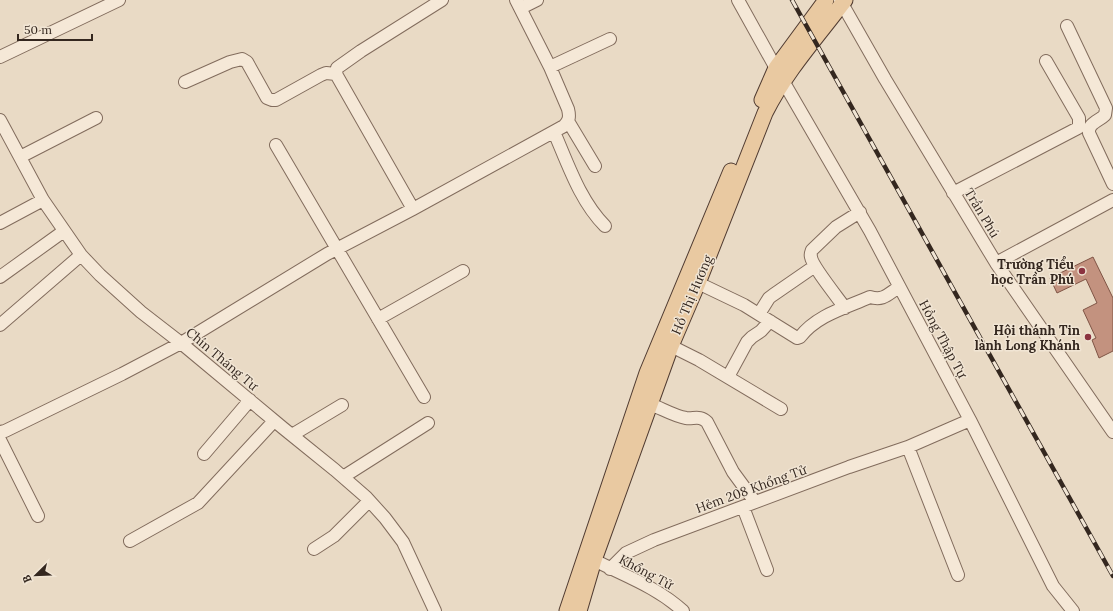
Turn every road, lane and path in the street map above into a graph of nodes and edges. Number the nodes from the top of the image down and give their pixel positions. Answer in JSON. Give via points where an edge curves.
{"nodes":[{"id":1,"x":119,"y":0,"type":"edge"},
{"id":2,"x":442,"y":0,"type":"edge"},
{"id":3,"x":537,"y":0,"type":"edge"},
{"id":4,"x":738,"y":0,"type":"edge"},
{"id":5,"x":826,"y":0,"type":"edge"},
{"id":6,"x":842,"y":1,"type":"edge"},
{"id":7,"x":519,"y":4,"type":"edge"},
{"id":8,"x":1067,"y":26,"type":"dead end"},
{"id":9,"x":610,"y":39,"type":"dead end"},
{"id":10,"x":0,"y":57,"type":"edge"},
{"id":11,"x":1046,"y":61,"type":"dead end"},
{"id":12,"x":550,"y":67,"type":"junction"},
{"id":13,"x":776,"y":68,"type":"junction"},
{"id":14,"x":336,"y":74,"type":"junction"},
{"id":15,"x":783,"y":81,"type":"junction"},
{"id":16,"x":185,"y":82,"type":"dead end"},
{"id":17,"x":96,"y":118,"type":"dead end"},
{"id":18,"x":0,"y":120,"type":"edge"},
{"id":19,"x":568,"y":121,"type":"junction"},
{"id":20,"x":554,"y":132,"type":"junction"},
{"id":21,"x":276,"y":145,"type":"dead end"},
{"id":22,"x":20,"y":157,"type":"junction"},
{"id":23,"x":595,"y":166,"type":"dead end"},
{"id":24,"x":1113,"y":184,"type":"edge"},
{"id":25,"x":953,"y":193,"type":"junction"},
{"id":26,"x":43,"y":200,"type":"junction"},
{"id":27,"x":1113,"y":200,"type":"edge"},
{"id":28,"x":413,"y":209,"type":"junction"},
{"id":29,"x":860,"y":212,"type":"junction"},
{"id":30,"x":0,"y":223,"type":"edge"},
{"id":31,"x":605,"y":226,"type":"dead end"},
{"id":32,"x":64,"y":231,"type":"junction"},
{"id":33,"x":338,"y":249,"type":"junction"},
{"id":34,"x":81,"y":255,"type":"junction"},
{"id":35,"x":996,"y":264,"type":"junction"},
{"id":36,"x":815,"y":266,"type":"junction"},
{"id":37,"x":463,"y":271,"type":"dead end"},
{"id":38,"x":0,"y":277,"type":"edge"},
{"id":39,"x":698,"y":283,"type":"junction"},
{"id":40,"x":899,"y":287,"type":"junction"},
{"id":41,"x":845,"y":308,"type":"junction"},
{"id":42,"x":759,"y":314,"type":"junction"},
{"id":43,"x":378,"y":319,"type":"junction"},
{"id":44,"x":770,"y":321,"type":"junction"},
{"id":45,"x":0,"y":325,"type":"edge"},
{"id":46,"x":181,"y":343,"type":"junction"},
{"id":47,"x":671,"y":346,"type":"junction"},
{"id":48,"x":728,"y":377,"type":"junction"},
{"id":49,"x":424,"y":397,"type":"dead end"},
{"id":50,"x":250,"y":400,"type":"junction"},
{"id":51,"x":650,"y":404,"type":"junction"},
{"id":52,"x":342,"y":405,"type":"dead end"},
{"id":53,"x":781,"y":409,"type":"dead end"},
{"id":54,"x":970,"y":420,"type":"junction"},
{"id":55,"x":274,"y":421,"type":"junction"},
{"id":56,"x":428,"y":423,"type":"dead end"},
{"id":57,"x":0,"y":432,"type":"edge"},
{"id":58,"x":1113,"y":432,"type":"edge"},
{"id":59,"x":292,"y":435,"type":"junction"},
{"id":60,"x":0,"y":440,"type":"edge"},
{"id":61,"x":908,"y":447,"type":"junction"},
{"id":62,"x":204,"y":454,"type":"dead end"},
{"id":63,"x":343,"y":476,"type":"junction"},
{"id":64,"x":369,"y":501,"type":"junction"},
{"id":65,"x":754,"y":502,"type":"junction"},
{"id":66,"x":743,"y":507,"type":"junction"},
{"id":67,"x":38,"y":516,"type":"dead end"},
{"id":68,"x":130,"y":541,"type":"dead end"},
{"id":69,"x":314,"y":549,"type":"dead end"},
{"id":70,"x":594,"y":560,"type":"junction"},
{"id":71,"x":610,"y":569,"type":"junction"},
{"id":72,"x":767,"y":570,"type":"dead end"},
{"id":73,"x":958,"y":574,"type":"dead end"},
{"id":74,"x":435,"y":611,"type":"edge"},
{"id":75,"x":567,"y":611,"type":"edge"},
{"id":76,"x":579,"y":611,"type":"edge"},
{"id":77,"x":683,"y":611,"type":"edge"},
{"id":78,"x":1073,"y":611,"type":"edge"}],
"edges":[{"from":1,"to":10,"type":"street"},
{"from":2,"to":14,"type":"street","via":[[361,51],[337,68]]},
{"from":3,"to":7,"type":"street"},
{"from":4,"to":13,"type":"street","name":"Hồng Thập Tự"},
{"from":5,"to":13,"type":"main road","name":"Hồ Thị Hương"},
{"from":6,"to":15,"type":"main road","name":"Hồ Thị Hương"},
{"from":6,"to":25,"type":"street","name":"Trần Phú"},
{"from":7,"to":12,"type":"street"},
{"from":8,"to":24,"type":"street","via":[[1106,108],[1105,115],[1088,130]]},
{"from":9,"to":12,"type":"street"},
{"from":11,"to":25,"type":"street","via":[[1079,118],[1078,128]]},
{"from":12,"to":19,"type":"street","via":[[568,109]]},
{"from":13,"to":15,"type":"street","name":"Hồng Thập Tự"},
{"from":13,"to":75,"type":"main road","name":"Hồ Thị Hương","via":[[646,373]]},
{"from":14,"to":16,"type":"street","via":[[321,75],[276,100],[267,98],[247,62],[242,59]]},
{"from":14,"to":28,"type":"street"},
{"from":15,"to":29,"type":"street","name":"Hồng Thập Tự"},
{"from":15,"to":39,"type":"main road","name":"Hồ Thị Hương","via":[[765,113]]},
{"from":17,"to":22,"type":"street"},
{"from":18,"to":22,"type":"street","name":"Chín Tháng Tư"},
{"from":19,"to":20,"type":"street"},
{"from":19,"to":23,"type":"street"},
{"from":20,"to":28,"type":"street"},
{"from":20,"to":31,"type":"street","via":[[583,196]]},
{"from":21,"to":33,"type":"street"},
{"from":22,"to":26,"type":"street","name":"Chín Tháng Tư"},
{"from":25,"to":35,"type":"street","name":"Trần Phú"},
{"from":26,"to":30,"type":"street"},
{"from":26,"to":32,"type":"street","name":"Chín Tháng Tư"},
{"from":27,"to":35,"type":"street"},
{"from":28,"to":33,"type":"street"},
{"from":29,"to":36,"type":"street","via":[[836,227],[812,250],[811,257]]},
{"from":29,"to":40,"type":"street","name":"Hồng Thập Tự"},
{"from":32,"to":34,"type":"street","name":"Chín Tháng Tư"},
{"from":32,"to":38,"type":"street"},
{"from":33,"to":43,"type":"street"},
{"from":33,"to":46,"type":"street"},
{"from":34,"to":45,"type":"street"},
{"from":34,"to":46,"type":"street","name":"Chín Tháng Tư","via":[[120,293]]},
{"from":35,"to":58,"type":"street","name":"Trần Phú"},
{"from":36,"to":41,"type":"street"},
{"from":36,"to":42,"type":"street","via":[[768,298]]},
{"from":37,"to":43,"type":"street"},
{"from":39,"to":42,"type":"street"},
{"from":39,"to":47,"type":"main road","name":"Hồ Thị Hương"},
{"from":40,"to":41,"type":"street","via":[[882,298],[870,297]]},
{"from":40,"to":54,"type":"street","name":"Hồng Thập Tự"},
{"from":41,"to":44,"type":"street","via":[[818,320],[797,338]]},
{"from":42,"to":44,"type":"street"},
{"from":43,"to":49,"type":"street"},
{"from":44,"to":48,"type":"street","via":[[747,342]]},
{"from":46,"to":50,"type":"street","name":"Chín Tháng Tư"},
{"from":46,"to":57,"type":"street","via":[[116,378]]},
{"from":47,"to":48,"type":"street"},
{"from":47,"to":51,"type":"main road","name":"Hồ Thị Hương"},
{"from":48,"to":53,"type":"street"},
{"from":50,"to":55,"type":"street","name":"Chín Tháng Tư"},
{"from":50,"to":62,"type":"street"},
{"from":51,"to":65,"type":"street","via":[[684,418],[700,417],[707,422],[733,472]]},
{"from":51,"to":70,"type":"main road","name":"Hồ Thị Hương"},
{"from":52,"to":59,"type":"street"},
{"from":54,"to":61,"type":"street","name":"Hẻm 208 Khổng Tử"},
{"from":54,"to":78,"type":"street","name":"Hồng Thập Tự","via":[[1053,586]]},
{"from":55,"to":59,"type":"street","name":"Chín Tháng Tư"},
{"from":55,"to":68,"type":"street","via":[[198,503]]},
{"from":56,"to":63,"type":"street"},
{"from":59,"to":63,"type":"street","name":"Chín Tháng Tư"},
{"from":60,"to":67,"type":"street"},
{"from":61,"to":65,"type":"street","name":"Hẻm 208 Khổng Tử"},
{"from":61,"to":73,"type":"street"},
{"from":63,"to":64,"type":"street","name":"Chín Tháng Tư"},
{"from":64,"to":69,"type":"street","via":[[334,536]]},
{"from":64,"to":74,"type":"street","name":"Chín Tháng Tư","via":[[403,542]]},
{"from":65,"to":66,"type":"street","name":"Hẻm 208 Khổng Tử"},
{"from":66,"to":71,"type":"street","name":"Hẻm 208 Khổng Tử","via":[[640,546],[626,553]]},
{"from":66,"to":72,"type":"street"},
{"from":70,"to":71,"type":"street","name":"Khổng Tử"},
{"from":70,"to":76,"type":"main road","name":"Hồ Thị Hương"},
{"from":71,"to":77,"type":"street","name":"Khổng Tử","via":[[649,586]]}]}
